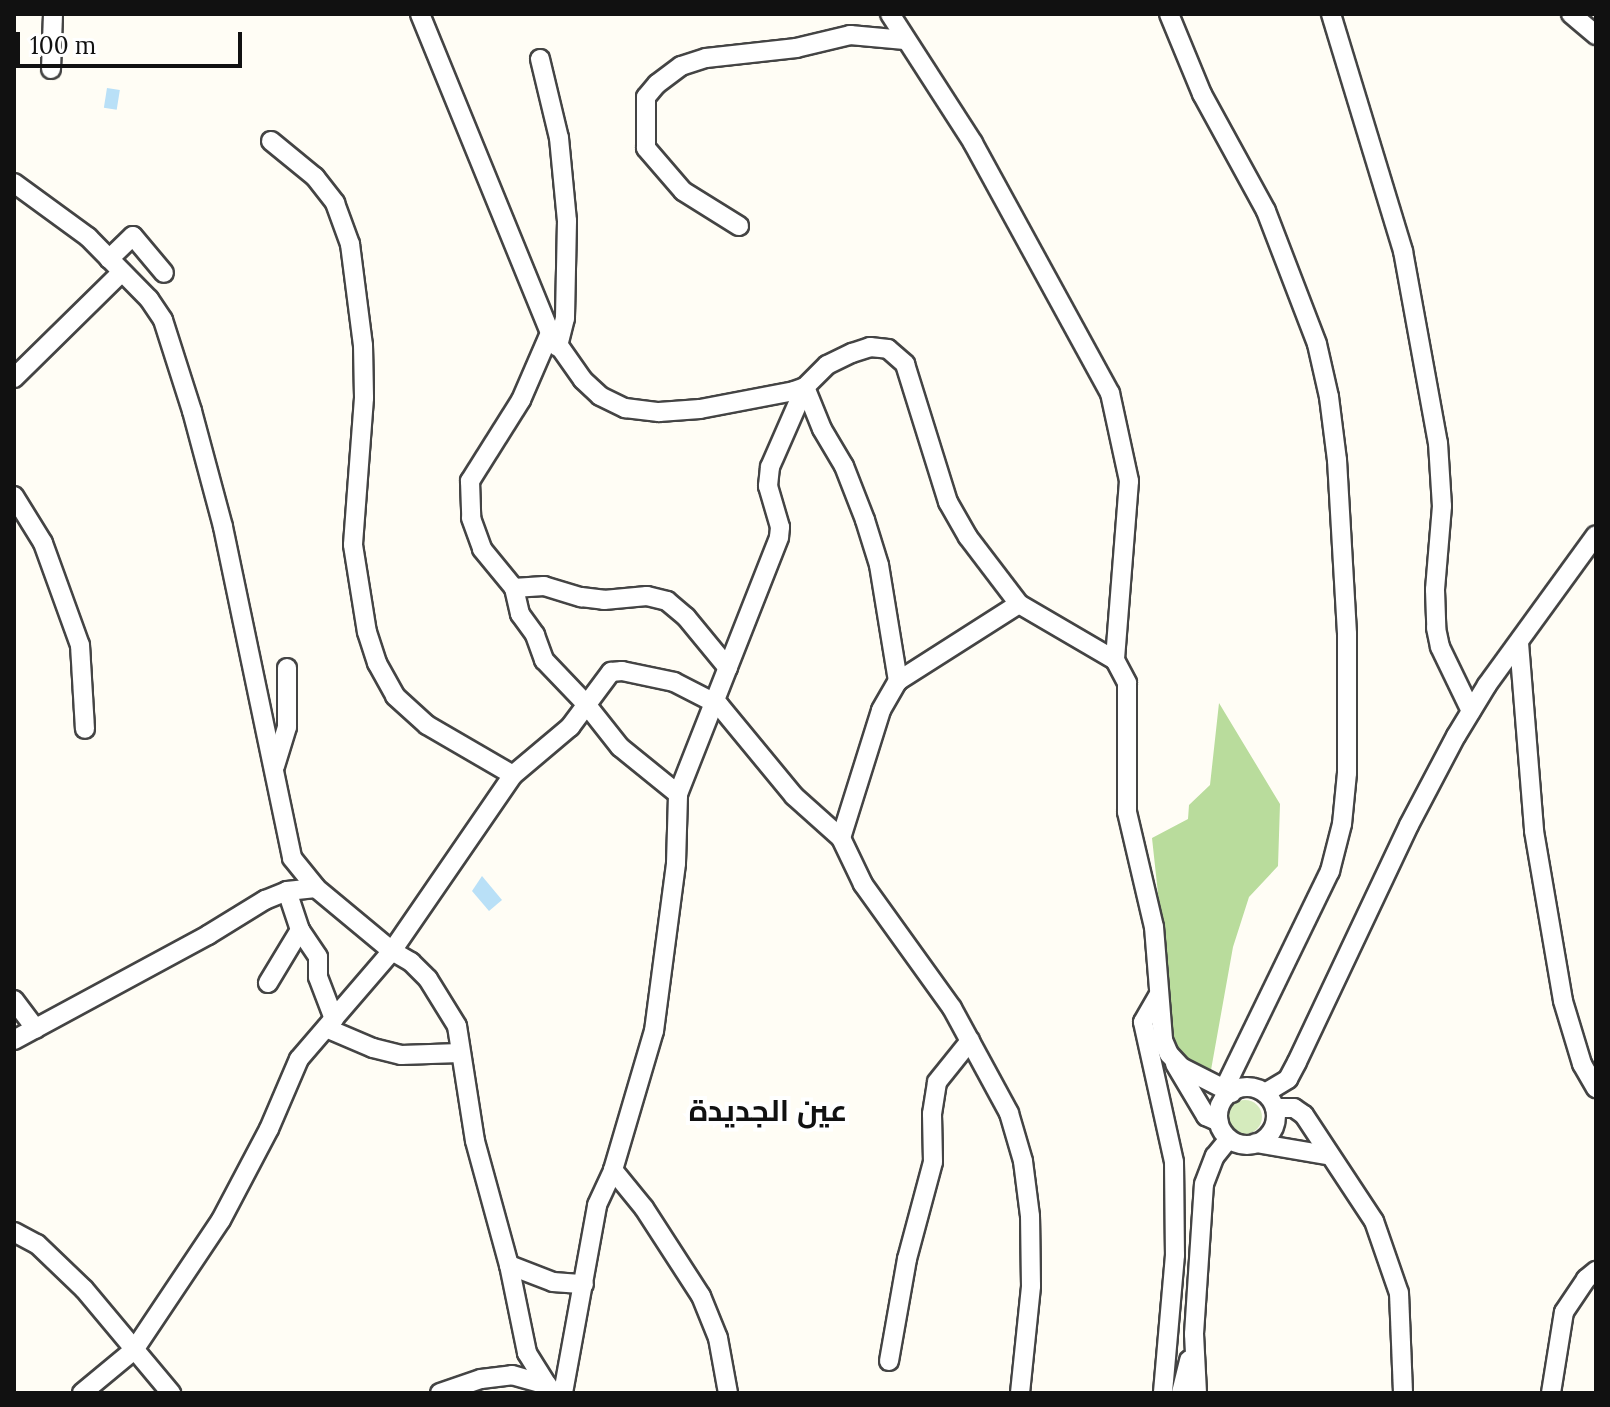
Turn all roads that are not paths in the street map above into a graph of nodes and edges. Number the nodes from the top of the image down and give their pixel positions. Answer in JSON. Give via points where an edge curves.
{"nodes":[{"id":1,"x":53,"y":14,"type":"edge"},
{"id":2,"x":420,"y":14,"type":"edge"},
{"id":3,"x":890,"y":14,"type":"edge"},
{"id":4,"x":1169,"y":14,"type":"edge"},
{"id":5,"x":1331,"y":14,"type":"edge"},
{"id":6,"x":1571,"y":14,"type":"edge"},
{"id":7,"x":1596,"y":35,"type":"edge"},
{"id":8,"x":905,"y":40,"type":"junction"},
{"id":9,"x":540,"y":59,"type":"dead end"},
{"id":10,"x":51,"y":69,"type":"dead end"},
{"id":11,"x":271,"y":141,"type":"dead end"},
{"id":12,"x":14,"y":183,"type":"edge"},
{"id":13,"x":739,"y":226,"type":"dead end"},
{"id":14,"x":116,"y":266,"type":"junction"},
{"id":15,"x":164,"y":273,"type":"dead end"},
{"id":16,"x":554,"y":340,"type":"junction"},
{"id":17,"x":14,"y":378,"type":"edge"},
{"id":18,"x":805,"y":387,"type":"junction"},
{"id":19,"x":14,"y":496,"type":"edge"},
{"id":20,"x":1596,"y":535,"type":"edge"},
{"id":21,"x":514,"y":588,"type":"junction"},
{"id":22,"x":1019,"y":604,"type":"junction"},
{"id":23,"x":1519,"y":643,"type":"junction"},
{"id":24,"x":1115,"y":660,"type":"junction"},
{"id":25,"x":287,"y":668,"type":"dead end"},
{"id":26,"x":728,"y":668,"type":"junction"},
{"id":27,"x":898,"y":681,"type":"junction"},
{"id":28,"x":713,"y":702,"type":"junction"},
{"id":29,"x":586,"y":704,"type":"junction"},
{"id":30,"x":1471,"y":711,"type":"junction"},
{"id":31,"x":85,"y":729,"type":"dead end"},
{"id":32,"x":275,"y":766,"type":"junction"},
{"id":33,"x":513,"y":775,"type":"junction"},
{"id":34,"x":678,"y":794,"type":"junction"},
{"id":35,"x":841,"y":838,"type":"junction"},
{"id":36,"x":316,"y":888,"type":"junction"},
{"id":37,"x":287,"y":891,"type":"junction"},
{"id":38,"x":300,"y":930,"type":"junction"},
{"id":39,"x":392,"y":951,"type":"junction"},
{"id":40,"x":268,"y":983,"type":"dead end"},
{"id":41,"x":1158,"y":996,"type":"junction"},
{"id":42,"x":14,"y":1000,"type":"edge"},
{"id":43,"x":330,"y":1023,"type":"junction"},
{"id":44,"x":36,"y":1029,"type":"junction"},
{"id":45,"x":14,"y":1040,"type":"edge"},
{"id":46,"x":970,"y":1041,"type":"junction"},
{"id":47,"x":460,"y":1053,"type":"junction"},
{"id":48,"x":1169,"y":1054,"type":"junction"},
{"id":49,"x":1596,"y":1088,"type":"edge"},
{"id":50,"x":1228,"y":1091,"type":"junction"},
{"id":51,"x":1270,"y":1100,"type":"junction"},
{"id":52,"x":1219,"y":1122,"type":"junction"},
{"id":53,"x":1229,"y":1139,"type":"junction"},
{"id":54,"x":1256,"y":1143,"type":"junction"},
{"id":55,"x":1327,"y":1155,"type":"junction"},
{"id":56,"x":613,"y":1170,"type":"junction"},
{"id":57,"x":14,"y":1232,"type":"edge"},
{"id":58,"x":509,"y":1265,"type":"junction"},
{"id":59,"x":1596,"y":1271,"type":"edge"},
{"id":60,"x":584,"y":1284,"type":"junction"},
{"id":61,"x":1194,"y":1334,"type":"junction"},
{"id":62,"x":134,"y":1350,"type":"junction"},
{"id":63,"x":889,"y":1361,"type":"dead end"},
{"id":64,"x":554,"y":1390,"type":"edge"},
{"id":65,"x":82,"y":1393,"type":"edge"},
{"id":66,"x":171,"y":1393,"type":"edge"},
{"id":67,"x":440,"y":1393,"type":"edge"},
{"id":68,"x":728,"y":1393,"type":"edge"},
{"id":69,"x":1020,"y":1393,"type":"edge"},
{"id":70,"x":1163,"y":1393,"type":"edge"},
{"id":71,"x":1181,"y":1393,"type":"edge"},
{"id":72,"x":1197,"y":1393,"type":"edge"},
{"id":73,"x":1403,"y":1393,"type":"edge"},
{"id":74,"x":1551,"y":1393,"type":"edge"}],
"edges":[{"from":1,"to":10,"type":"street"},
{"from":2,"to":16,"type":"street"},
{"from":3,"to":8,"type":"street"},
{"from":4,"to":50,"type":"street","via":[[1202,94],[1266,211],[1317,344],[1337,460],[1347,634],[1347,773],[1330,871]]},
{"from":5,"to":30,"type":"street","via":[[1403,251],[1438,443],[1442,506],[1436,628]]},
{"from":6,"to":7,"type":"street"},
{"from":8,"to":13,"type":"street","via":[[850,35],[796,48],[706,58],[681,66],[657,84],[646,97],[646,148],[683,191]]},
{"from":8,"to":24,"type":"street","via":[[973,143],[1110,393],[1129,481]]},
{"from":9,"to":16,"type":"street","via":[[559,138],[567,221],[565,318]]},
{"from":11,"to":33,"type":"street","via":[[315,177],[335,203],[350,244],[364,398],[353,545],[377,663],[395,696],[427,725]]},
{"from":12,"to":14,"type":"street","via":[[88,237]]},
{"from":14,"to":15,"type":"street","via":[[133,236]]},
{"from":14,"to":17,"type":"street"},
{"from":14,"to":32,"type":"street","via":[[163,320],[175,351],[223,527]]},
{"from":16,"to":18,"type":"street","via":[[600,396],[625,408],[700,409]]},
{"from":16,"to":21,"type":"street","via":[[470,481],[471,518],[482,549]]},
{"from":18,"to":22,"type":"street","via":[[827,365],[861,350],[879,347],[897,354],[910,379],[948,502]]},
{"from":18,"to":26,"type":"street","via":[[770,467],[768,486],[779,537]]},
{"from":18,"to":27,"type":"street","via":[[865,520],[879,565]]},
{"from":19,"to":31,"type":"street","via":[[43,543],[80,645]]},
{"from":20,"to":23,"type":"street"},
{"from":21,"to":26,"type":"street","via":[[544,586],[604,600],[647,596],[667,601]]},
{"from":21,"to":29,"type":"street","via":[[520,614],[544,660]]},
{"from":22,"to":24,"type":"street"},
{"from":22,"to":27,"type":"street"},
{"from":23,"to":30,"type":"street"},
{"from":23,"to":49,"type":"street","via":[[1534,831],[1560,985],[1582,1064]]},
{"from":24,"to":41,"type":"street","via":[[1127,683],[1127,812],[1154,927]]},
{"from":25,"to":32,"type":"street","via":[[287,727]]},
{"from":26,"to":28,"type":"street"},
{"from":27,"to":35,"type":"street","via":[[867,746]]},
{"from":28,"to":29,"type":"street","via":[[674,682],[622,671],[604,678]]},
{"from":28,"to":34,"type":"street"},
{"from":28,"to":35,"type":"street","via":[[739,725],[794,796]]},
{"from":29,"to":33,"type":"street","via":[[570,727]]},
{"from":29,"to":34,"type":"street","via":[[620,747]]},
{"from":30,"to":51,"type":"street","via":[[1409,825],[1297,1062]]},
{"from":32,"to":36,"type":"street","via":[[292,858]]},
{"from":33,"to":39,"type":"street"},
{"from":34,"to":56,"type":"street","via":[[676,863],[654,1031]]},
{"from":35,"to":46,"type":"street","via":[[863,884],[934,979]]},
{"from":36,"to":37,"type":"street"},
{"from":36,"to":39,"type":"street"},
{"from":37,"to":38,"type":"street"},
{"from":37,"to":44,"type":"street"},
{"from":38,"to":40,"type":"street"},
{"from":38,"to":43,"type":"street","via":[[318,957]]},
{"from":39,"to":43,"type":"street"},
{"from":39,"to":47,"type":"street","via":[[411,962],[446,1006],[457,1026]]},
{"from":41,"to":48,"type":"street"},
{"from":41,"to":70,"type":"street","via":[[1143,1022],[1174,1162],[1175,1255]]},
{"from":42,"to":44,"type":"street"},
{"from":43,"to":47,"type":"street","via":[[373,1048],[401,1055]]},
{"from":43,"to":62,"type":"street","via":[[299,1059],[221,1220]]},
{"from":44,"to":45,"type":"street"},
{"from":46,"to":63,"type":"street","via":[[937,1082],[933,1162],[907,1259]]},
{"from":46,"to":69,"type":"street","via":[[1009,1113],[1023,1161],[1031,1286]]},
{"from":47,"to":58,"type":"street","via":[[478,1156]]},
{"from":48,"to":50,"type":"street","via":[[1181,1067]]},
{"from":48,"to":52,"type":"street","via":[[1206,1116]]},
{"from":50,"to":51,"type":"street","via":[[1244,1087]]},
{"from":50,"to":52,"type":"street"},
{"from":51,"to":54,"type":"street","via":[[1270,1133]]},
{"from":51,"to":55,"type":"street","via":[[1304,1115]]},
{"from":52,"to":53,"type":"street"},
{"from":53,"to":54,"type":"street"},
{"from":53,"to":61,"type":"street","via":[[1204,1184]]},
{"from":54,"to":55,"type":"street"},
{"from":55,"to":73,"type":"street","via":[[1374,1221],[1387,1254],[1399,1293]]},
{"from":56,"to":60,"type":"street","via":[[597,1205]]},
{"from":56,"to":68,"type":"street","via":[[701,1296],[718,1338]]},
{"from":57,"to":62,"type":"street","via":[[37,1244],[84,1289]]},
{"from":58,"to":60,"type":"street","via":[[553,1282]]},
{"from":58,"to":64,"type":"street","via":[[527,1353]]},
{"from":59,"to":74,"type":"street","via":[[1564,1312]]},
{"from":60,"to":64,"type":"street"},
{"from":61,"to":71,"type":"street"},
{"from":61,"to":72,"type":"street"},
{"from":62,"to":65,"type":"street"},
{"from":62,"to":66,"type":"street"},
{"from":64,"to":67,"type":"street","via":[[512,1375]]}]}
